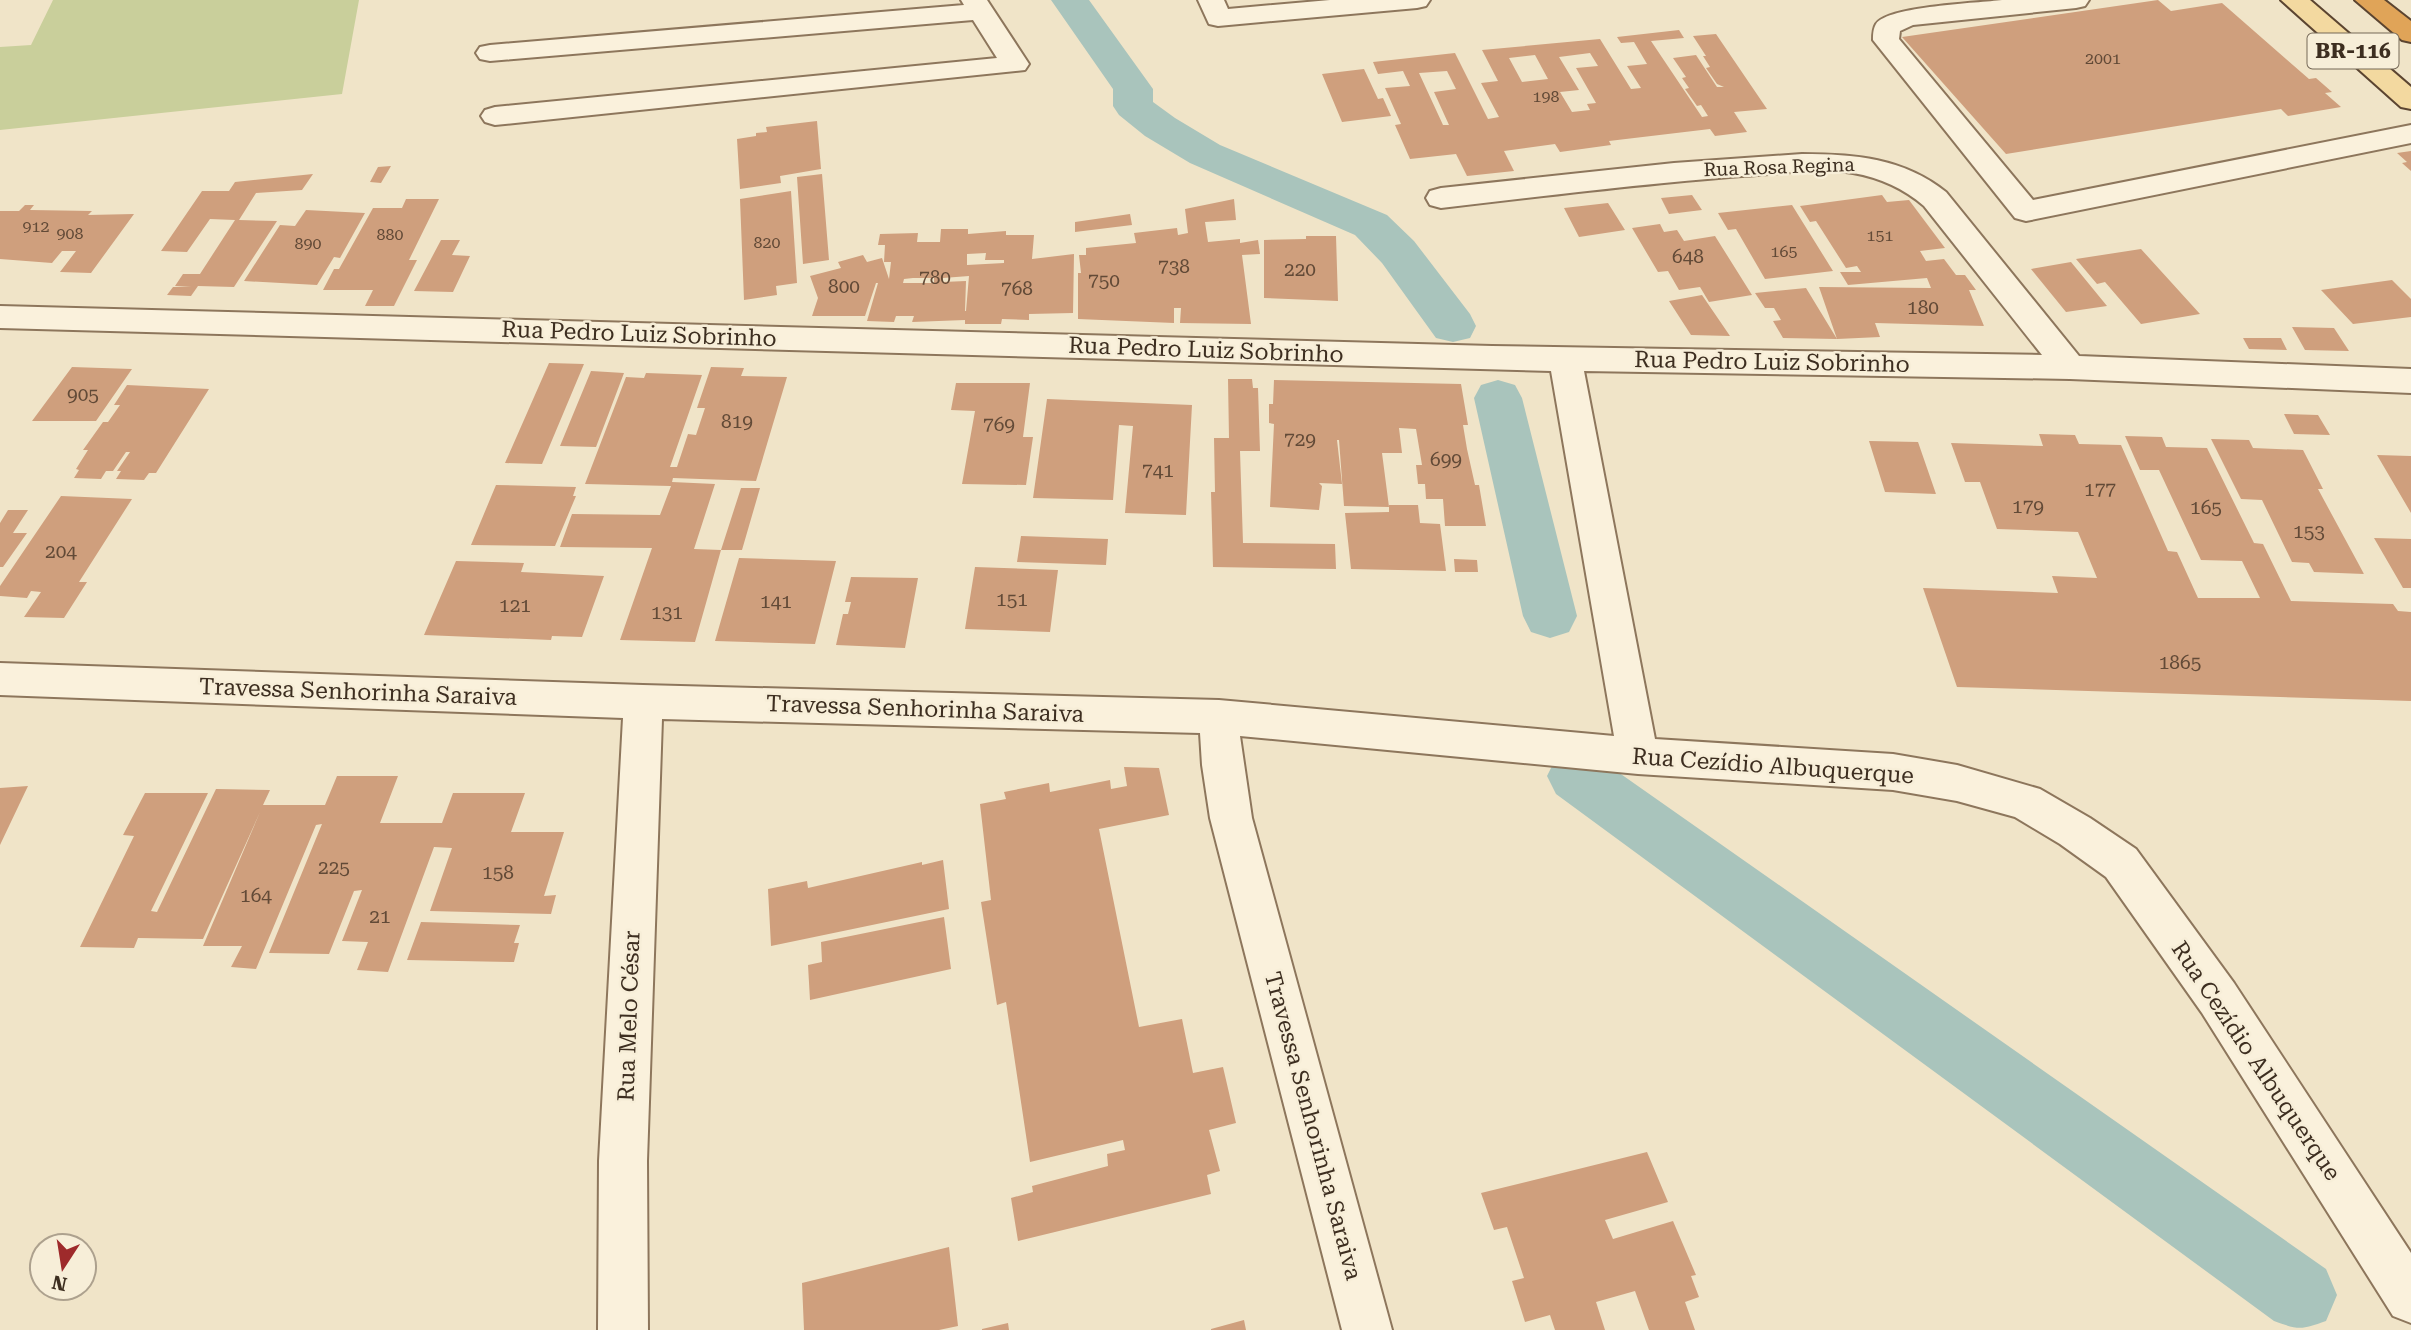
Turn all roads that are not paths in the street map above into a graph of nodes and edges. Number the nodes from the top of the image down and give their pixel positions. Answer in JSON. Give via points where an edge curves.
{"nodes":[{"id":1,"x":1211,"y":0,"type":"edge"},
{"id":2,"x":1417,"y":0,"type":"edge"},
{"id":3,"x":2076,"y":0,"type":"edge"},
{"id":4,"x":2294,"y":0,"type":"edge"},
{"id":5,"x":2368,"y":0,"type":"edge"},
{"id":6,"x":977,"y":5,"type":"edge"},
{"id":7,"x":2411,"y":34,"type":"edge"},
{"id":8,"x":490,"y":53,"type":"dead end"},
{"id":9,"x":2411,"y":101,"type":"edge"},
{"id":10,"x":495,"y":116,"type":"dead end"},
{"id":11,"x":2411,"y":134,"type":"edge"},
{"id":12,"x":1441,"y":198,"type":"dead end"},
{"id":13,"x":0,"y":317,"type":"edge"},
{"id":14,"x":1565,"y":359,"type":"junction"},
{"id":15,"x":2070,"y":367,"type":"junction"},
{"id":16,"x":2411,"y":381,"type":"edge"},
{"id":17,"x":0,"y":679,"type":"edge"},
{"id":18,"x":643,"y":702,"type":"junction"},
{"id":19,"x":1219,"y":717,"type":"junction"},
{"id":20,"x":1638,"y":757,"type":"junction"},
{"id":21,"x":2411,"y":1298,"type":"edge"},
{"id":22,"x":623,"y":1330,"type":"edge"},
{"id":23,"x":1367,"y":1330,"type":"edge"}],
"edges":[{"from":1,"to":2,"type":"street","via":[[1218,18]]},
{"from":3,"to":11,"type":"street","via":[[1908,18],[1887,27],[1886,40],[2026,211]]},
{"from":4,"to":9,"type":"main road","number":"BR-116"},
{"from":5,"to":7,"type":"highway","number":"BR-116"},
{"from":6,"to":8,"type":"street"},
{"from":6,"to":10,"type":"street","via":[[1015,64]]},
{"from":12,"to":15,"type":"street","name":"Rua Rosa Regina","via":[[1687,171],[1802,163],[1870,165],[1915,183],[1935,199]]},
{"from":13,"to":14,"type":"street","name":"Rua Pedro Luiz Sobrinho"},
{"from":14,"to":15,"type":"street","name":"Rua Pedro Luiz Sobrinho"},
{"from":14,"to":20,"type":"street"},
{"from":15,"to":16,"type":"street","name":"Rua Pedro Luiz Sobrinho"},
{"from":17,"to":18,"type":"street","name":"Travessa Senhorinha Saraiva"},
{"from":18,"to":19,"type":"street","name":"Travessa Senhorinha Saraiva"},
{"from":18,"to":22,"type":"street","name":"Rua Melo César","via":[[623,1161]]},
{"from":19,"to":20,"type":"street","name":"Rua Cezídio Albuquerque"},
{"from":19,"to":23,"type":"street","name":"Travessa Senhorinha Saraiva","via":[[1231,818]]},
{"from":20,"to":21,"type":"street","name":"Rua Cezídio Albuquerque","via":[[1893,772],[1957,783],[2025,802],[2084,837],[2121,863],[2218,998]]}]}
